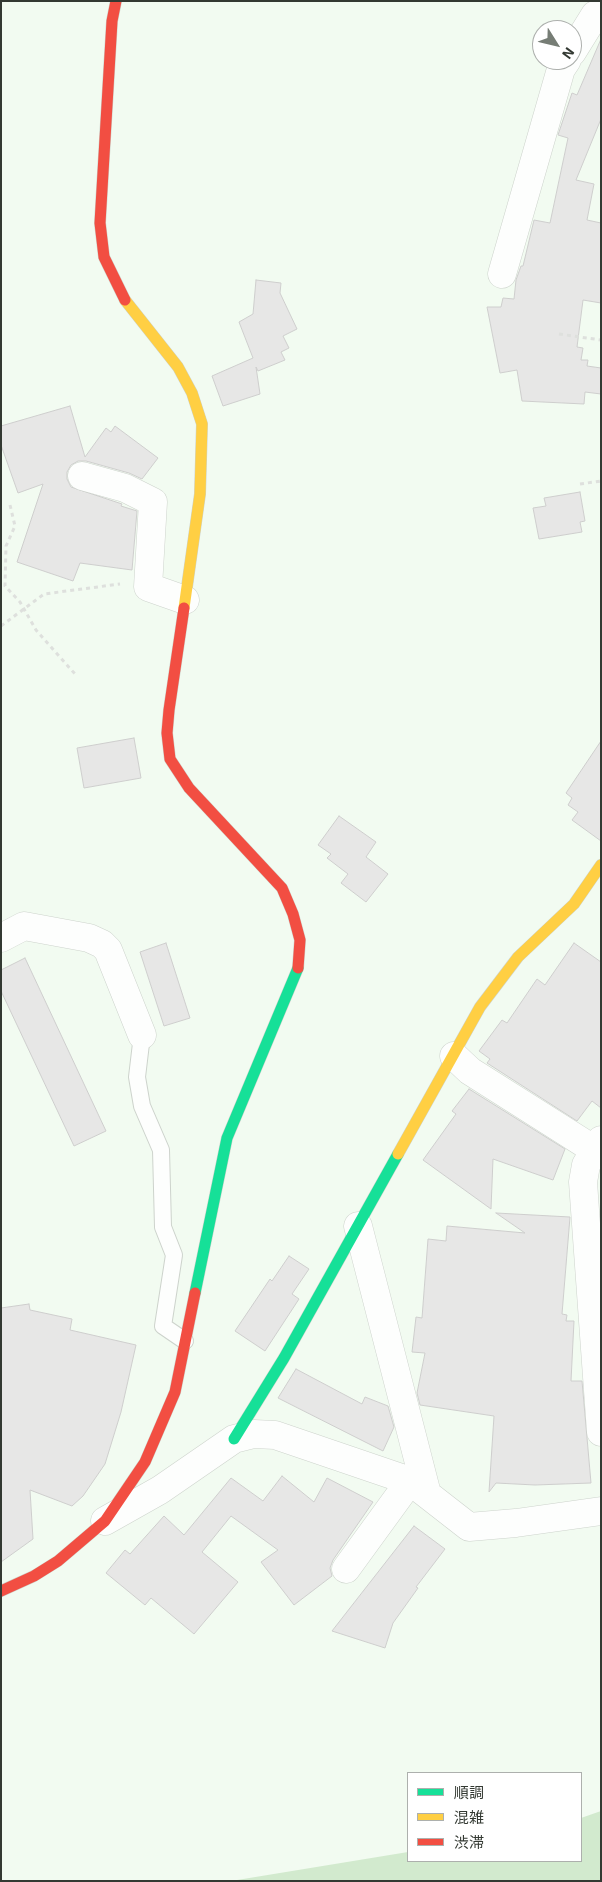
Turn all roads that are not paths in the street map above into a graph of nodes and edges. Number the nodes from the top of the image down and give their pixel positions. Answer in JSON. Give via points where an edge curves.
{"nodes":[{"id":1,"x":116,"y":1,"type":"edge"},
{"id":2,"x":599,"y":13,"type":"edge"},
{"id":3,"x":582,"y":38,"type":"edge"},
{"id":4,"x":561,"y":70,"type":"edge"},
{"id":5,"x":502,"y":274,"type":"dead end"},
{"id":6,"x":82,"y":476,"type":"dead end"},
{"id":7,"x":185,"y":600,"type":"junction"},
{"id":8,"x":601,"y":865,"type":"edge"},
{"id":9,"x":1,"y":938,"type":"edge"},
{"id":10,"x":142,"y":1035,"type":"joint"},
{"id":11,"x":454,"y":1056,"type":"junction"},
{"id":12,"x":599,"y":1148,"type":"edge"},
{"id":13,"x":358,"y":1226,"type":"junction"},
{"id":14,"x":184,"y":1341,"type":"junction"},
{"id":15,"x":601,"y":1432,"type":"edge"},
{"id":16,"x":234,"y":1439,"type":"junction"},
{"id":17,"x":418,"y":1488,"type":"junction"},
{"id":18,"x":601,"y":1511,"type":"edge"},
{"id":19,"x":105,"y":1521,"type":"junction"},
{"id":20,"x":346,"y":1569,"type":"dead end"},
{"id":21,"x":1,"y":1591,"type":"edge"}],
"edges":[{"from":1,"to":7,"type":"street","via":[[112,21],[100,223],[104,258],[120,293],[178,367],[192,393],[202,424],[200,494]]},
{"from":2,"to":3,"type":"street"},
{"from":4,"to":5,"type":"street"},
{"from":6,"to":7,"type":"street","via":[[125,488],[154,502],[148,587]]},
{"from":7,"to":14,"type":"street","via":[[168,718],[170,760],[189,788],[282,888],[300,940],[299,965],[291,989],[228,1138]]},
{"from":8,"to":11,"type":"street","via":[[574,904],[518,956],[480,1007]]},
{"from":9,"to":10,"type":"street","via":[[24,926],[89,938],[102,944],[108,950]]},
{"from":10,"to":14,"type":"lane","via":[[137,1077],[142,1106],[161,1150],[163,1227],[174,1256],[162,1326]]},
{"from":11,"to":12,"type":"street","via":[[470,1071]]},
{"from":11,"to":13,"type":"street"},
{"from":12,"to":15,"type":"street","via":[[586,1166],[583,1182]]},
{"from":13,"to":16,"type":"street"},
{"from":13,"to":17,"type":"street"},
{"from":14,"to":19,"type":"street","via":[[175,1392],[160,1432],[130,1486]]},
{"from":16,"to":17,"type":"street","via":[[254,1434],[275,1435]]},
{"from":16,"to":19,"type":"street","via":[[160,1490]]},
{"from":17,"to":18,"type":"street","via":[[469,1527],[516,1524]]},
{"from":17,"to":20,"type":"street"},
{"from":19,"to":21,"type":"street","via":[[58,1561]]}]}
